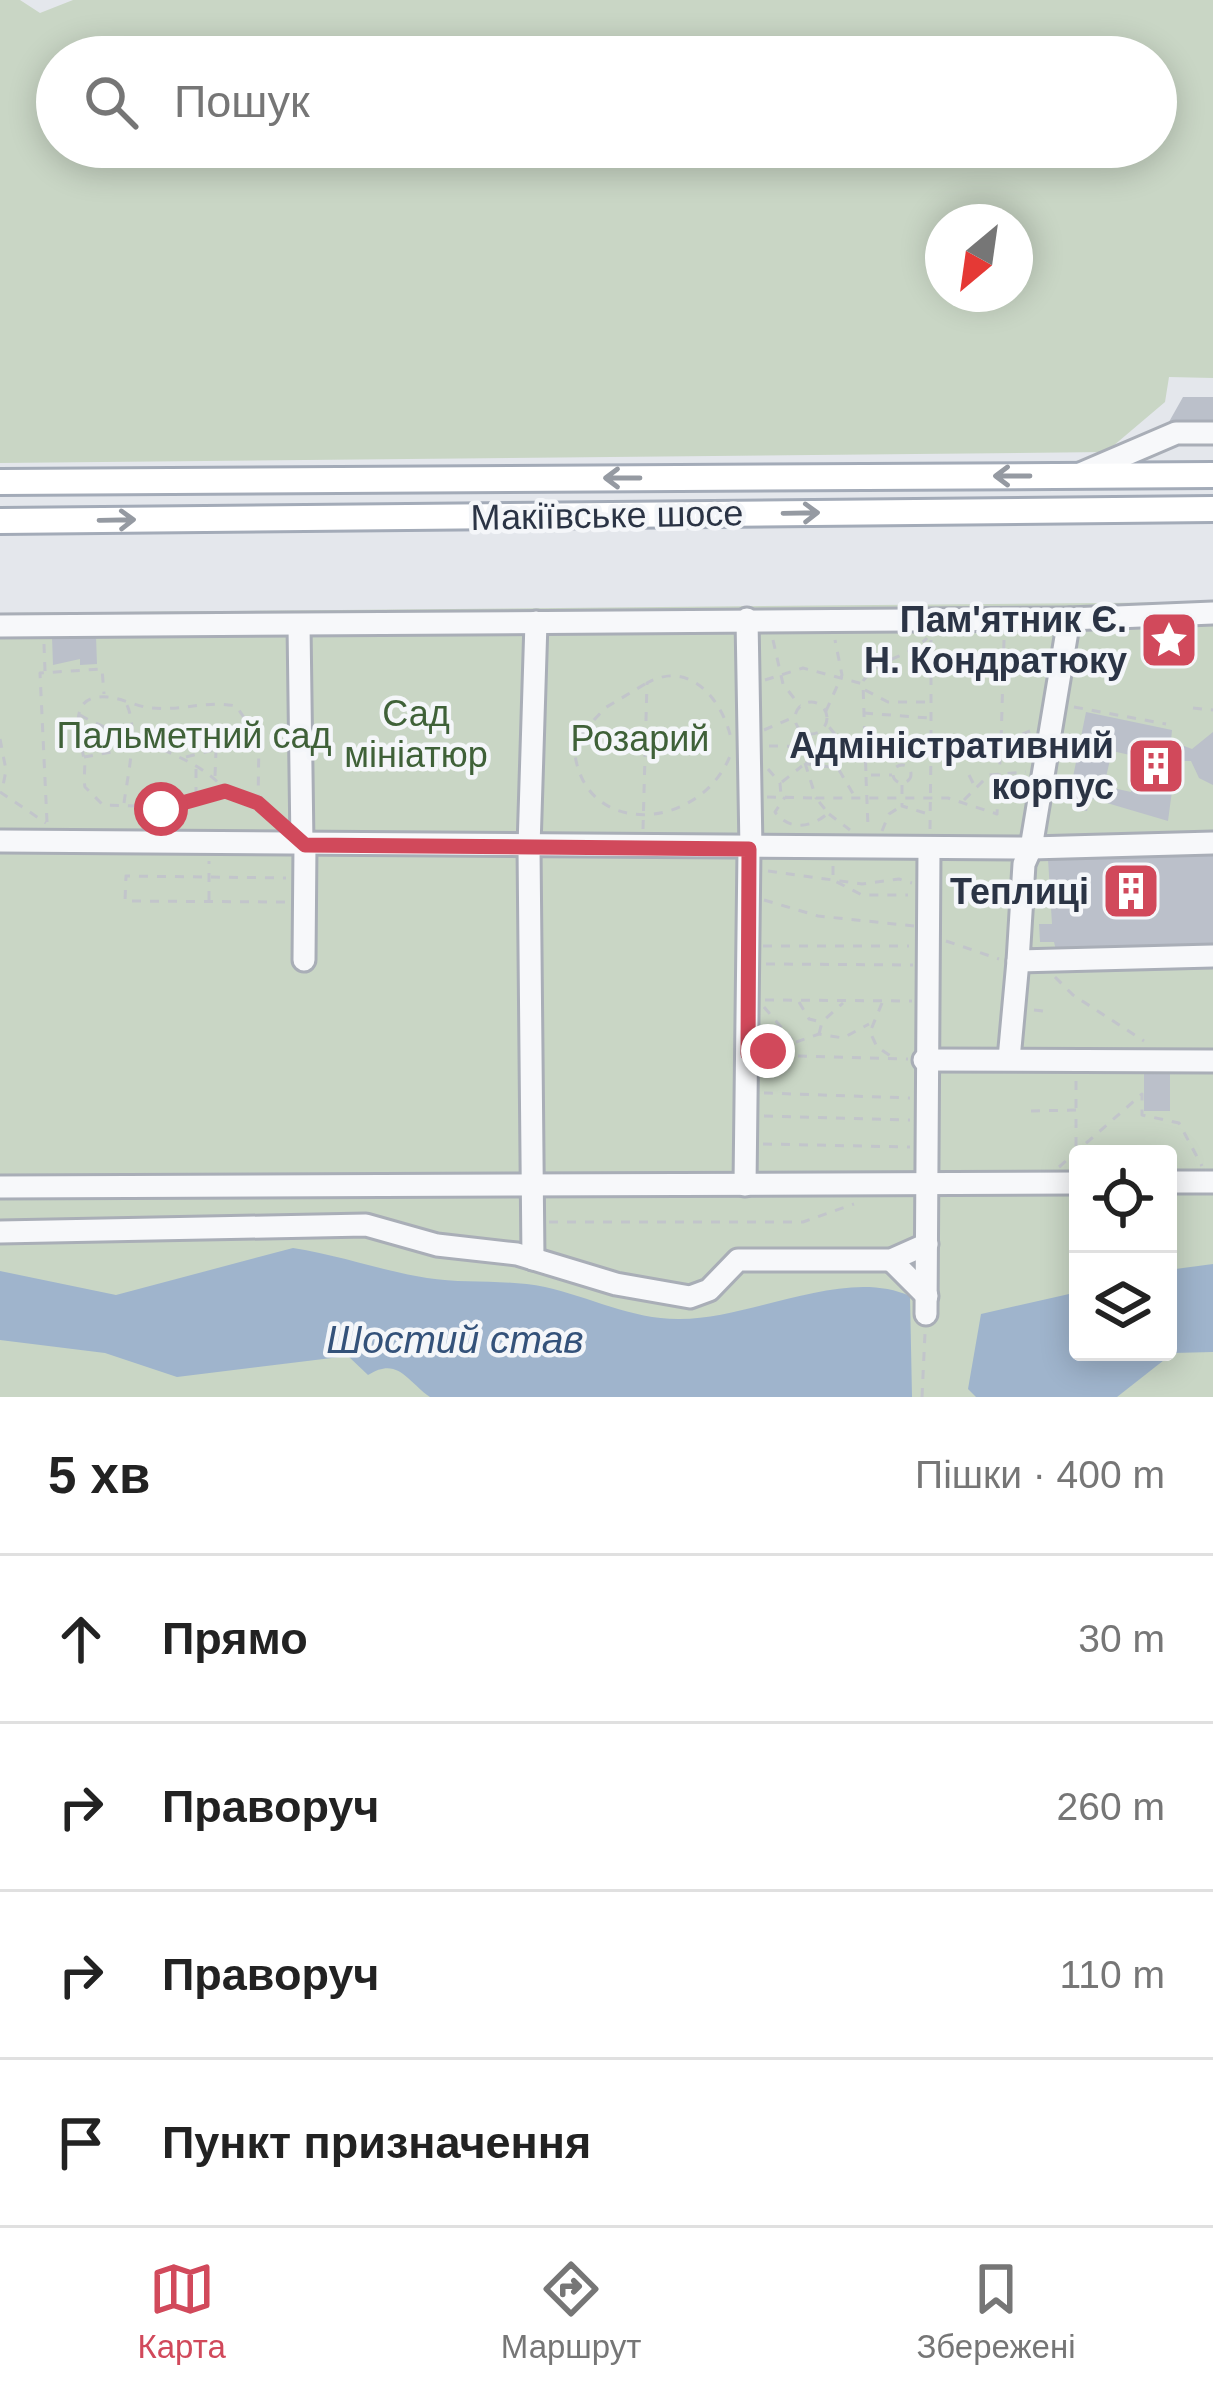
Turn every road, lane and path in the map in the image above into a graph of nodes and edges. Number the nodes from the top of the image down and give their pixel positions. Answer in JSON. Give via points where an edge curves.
{"nodes":[{"id":1,"x":1213,"y":433,"type":"edge"},
{"id":2,"x":1213,"y":475,"type":"edge"},
{"id":3,"x":1076,"y":476,"type":"junction"},
{"id":4,"x":0,"y":482,"type":"edge"},
{"id":5,"x":1213,"y":508,"type":"edge"},
{"id":6,"x":0,"y":521,"type":"edge"},
{"id":7,"x":1213,"y":613,"type":"edge"},
{"id":8,"x":1069,"y":619,"type":"junction"},
{"id":9,"x":747,"y":620,"type":"junction"},
{"id":10,"x":1004,"y":620,"type":"junction"},
{"id":11,"x":536,"y":622,"type":"junction"},
{"id":12,"x":299,"y":625,"type":"junction"},
{"id":13,"x":0,"y":626,"type":"edge"},
{"id":14,"x":44,"y":626,"type":"junction"},
{"id":15,"x":931,"y":627,"type":"junction"},
{"id":16,"x":838,"y":633,"type":"dead end"},
{"id":17,"x":781,"y":635,"type":"dead end"},
{"id":18,"x":831,"y":635,"type":"junction"},
{"id":19,"x":823,"y":637,"type":"dead end"},
{"id":20,"x":45,"y":673,"type":"junction"},
{"id":21,"x":842,"y":675,"type":"junction"},
{"id":22,"x":781,"y":676,"type":"junction"},
{"id":23,"x":647,"y":683,"type":"junction"},
{"id":24,"x":863,"y":685,"type":"junction"},
{"id":25,"x":748,"y":688,"type":"junction"},
{"id":26,"x":104,"y":696,"type":"junction"},
{"id":27,"x":931,"y":701,"type":"junction"},
{"id":28,"x":126,"y":703,"type":"junction"},
{"id":29,"x":800,"y":706,"type":"junction"},
{"id":30,"x":1193,"y":708,"type":"dead end"},
{"id":31,"x":1213,"y":710,"type":"edge"},
{"id":32,"x":826,"y":711,"type":"junction"},
{"id":33,"x":864,"y":713,"type":"junction"},
{"id":34,"x":78,"y":715,"type":"junction"},
{"id":35,"x":1053,"y":715,"type":"junction"},
{"id":36,"x":796,"y":716,"type":"junction"},
{"id":37,"x":931,"y":718,"type":"junction"},
{"id":38,"x":826,"y":723,"type":"junction"},
{"id":39,"x":1166,"y":724,"type":"dead end"},
{"id":40,"x":259,"y":739,"type":"junction"},
{"id":41,"x":0,"y":740,"type":"edge"},
{"id":42,"x":131,"y":741,"type":"junction"},
{"id":43,"x":749,"y":741,"type":"junction"},
{"id":44,"x":931,"y":744,"type":"junction"},
{"id":45,"x":141,"y":746,"type":"junction"},
{"id":46,"x":794,"y":746,"type":"junction"},
{"id":47,"x":1001,"y":746,"type":"junction"},
{"id":48,"x":865,"y":747,"type":"junction"},
{"id":49,"x":902,"y":747,"type":"junction"},
{"id":50,"x":217,"y":748,"type":"junction"},
{"id":51,"x":845,"y":748,"type":"junction"},
{"id":52,"x":127,"y":750,"type":"junction"},
{"id":53,"x":84,"y":757,"type":"junction"},
{"id":54,"x":183,"y":758,"type":"junction"},
{"id":55,"x":805,"y":764,"type":"junction"},
{"id":56,"x":902,"y":764,"type":"junction"},
{"id":57,"x":196,"y":767,"type":"junction"},
{"id":58,"x":838,"y":768,"type":"junction"},
{"id":59,"x":1042,"y":770,"type":"junction"},
{"id":60,"x":750,"y":771,"type":"junction"},
{"id":61,"x":1001,"y":774,"type":"junction"},
{"id":62,"x":866,"y":775,"type":"junction"},
{"id":63,"x":892,"y":775,"type":"junction"},
{"id":64,"x":215,"y":778,"type":"junction"},
{"id":65,"x":967,"y":778,"type":"dead end"},
{"id":66,"x":780,"y":783,"type":"junction"},
{"id":67,"x":902,"y":783,"type":"junction"},
{"id":68,"x":974,"y":784,"type":"junction"},
{"id":69,"x":225,"y":791,"type":"junction"},
{"id":70,"x":1,"y":792,"type":"edge"},
{"id":71,"x":750,"y":797,"type":"junction"},
{"id":72,"x":783,"y":797,"type":"junction"},
{"id":73,"x":902,"y":797,"type":"junction"},
{"id":74,"x":816,"y":798,"type":"junction"},
{"id":75,"x":855,"y":798,"type":"junction"},
{"id":76,"x":866,"y":798,"type":"junction"},
{"id":77,"x":931,"y":798,"type":"junction"},
{"id":78,"x":196,"y":802,"type":"junction"},
{"id":79,"x":963,"y":802,"type":"junction"},
{"id":80,"x":258,"y":803,"type":"junction"},
{"id":81,"x":124,"y":804,"type":"junction"},
{"id":82,"x":902,"y":806,"type":"junction"},
{"id":83,"x":930,"y":814,"type":"junction"},
{"id":84,"x":643,"y":817,"type":"junction"},
{"id":85,"x":0,"y":842,"type":"edge"},
{"id":86,"x":1210,"y":843,"type":"edge"},
{"id":87,"x":209,"y":844,"type":"junction"},
{"id":88,"x":304,"y":845,"type":"junction"},
{"id":89,"x":529,"y":847,"type":"junction"},
{"id":90,"x":1031,"y":848,"type":"junction"},
{"id":91,"x":929,"y":849,"type":"junction"},
{"id":92,"x":832,"y":850,"type":"junction"},
{"id":93,"x":750,"y":855,"type":"junction"},
{"id":94,"x":208,"y":877,"type":"junction"},
{"id":95,"x":304,"y":878,"type":"junction"},
{"id":96,"x":833,"y":880,"type":"junction"},
{"id":97,"x":748,"y":899,"type":"junction"},
{"id":98,"x":209,"y":902,"type":"junction"},
{"id":99,"x":304,"y":902,"type":"junction"},
{"id":100,"x":927,"y":943,"type":"junction"},
{"id":101,"x":748,"y":955,"type":"junction"},
{"id":102,"x":1213,"y":959,"type":"edge"},
{"id":103,"x":304,"y":960,"type":"dead end"},
{"id":104,"x":1044,"y":961,"type":"junction"},
{"id":105,"x":1018,"y":963,"type":"junction"},
{"id":106,"x":797,"y":1000,"type":"junction"},
{"id":107,"x":843,"y":1001,"type":"junction"},
{"id":108,"x":882,"y":1001,"type":"junction"},
{"id":109,"x":926,"y":1002,"type":"junction"},
{"id":110,"x":822,"y":1022,"type":"junction"},
{"id":111,"x":869,"y":1024,"type":"junction"},
{"id":112,"x":819,"y":1034,"type":"junction"},
{"id":113,"x":793,"y":1041,"type":"junction"},
{"id":114,"x":754,"y":1055,"type":"junction"},
{"id":115,"x":895,"y":1059,"type":"junction"},
{"id":116,"x":1009,"y":1059,"type":"junction"},
{"id":117,"x":924,"y":1060,"type":"junction"},
{"id":118,"x":1077,"y":1060,"type":"junction"},
{"id":119,"x":1157,"y":1060,"type":"junction"},
{"id":120,"x":1213,"y":1061,"type":"edge"},
{"id":121,"x":747,"y":1104,"type":"junction"},
{"id":122,"x":924,"y":1109,"type":"junction"},
{"id":123,"x":1076,"y":1110,"type":"junction"},
{"id":124,"x":1031,"y":1111,"type":"dead end"},
{"id":125,"x":746,"y":1144,"type":"junction"},
{"id":126,"x":1076,"y":1145,"type":"edge"},
{"id":127,"x":1082,"y":1145,"type":"edge"},
{"id":128,"x":923,"y":1148,"type":"junction"},
{"id":129,"x":1069,"y":1157,"type":"edge"},
{"id":130,"x":1212,"y":1182,"type":"edge"},
{"id":131,"x":1177,"y":1183,"type":"edge"},
{"id":132,"x":531,"y":1184,"type":"junction"},
{"id":133,"x":854,"y":1184,"type":"junction"},
{"id":134,"x":923,"y":1184,"type":"junction"},
{"id":135,"x":1051,"y":1184,"type":"junction"},
{"id":136,"x":1069,"y":1184,"type":"edge"},
{"id":137,"x":300,"y":1185,"type":"junction"},
{"id":138,"x":745,"y":1185,"type":"junction"},
{"id":139,"x":100,"y":1186,"type":"junction"},
{"id":140,"x":0,"y":1187,"type":"edge"},
{"id":141,"x":532,"y":1218,"type":"junction"},
{"id":142,"x":298,"y":1225,"type":"junction"},
{"id":143,"x":102,"y":1230,"type":"junction"},
{"id":144,"x":0,"y":1232,"type":"edge"},
{"id":145,"x":927,"y":1244,"type":"junction"},
{"id":146,"x":533,"y":1259,"type":"junction"},
{"id":147,"x":891,"y":1261,"type":"junction"},
{"id":148,"x":926,"y":1305,"type":"junction"},
{"id":149,"x":922,"y":1397,"type":"edge"}],
"edges":[{"from":1,"to":3,"type":"street","via":[[1176,433]]},
{"from":2,"to":3,"type":"main road","name":"Макіївське шосе"},
{"from":3,"to":4,"type":"main road","name":"Макіївське шосе","one_way":true},
{"from":6,"to":5,"type":"main road","name":"Макіївське шосе","one_way":true},
{"from":7,"to":8,"type":"street"},
{"from":8,"to":10,"type":"street"},
{"from":8,"to":35,"type":"street"},
{"from":9,"to":11,"type":"street"},
{"from":9,"to":15,"type":"street"},
{"from":9,"to":25,"type":"street"},
{"from":10,"to":15,"type":"street"},
{"from":10,"to":47,"type":"path"},
{"from":11,"to":12,"type":"street"},
{"from":11,"to":89,"type":"street"},
{"from":12,"to":14,"type":"street"},
{"from":12,"to":88,"type":"street"},
{"from":13,"to":14,"type":"street"},
{"from":14,"to":20,"type":"path"},
{"from":15,"to":24,"type":"path","via":[[909,655],[874,668]]},
{"from":15,"to":27,"type":"path"},
{"from":16,"to":18,"type":"path"},
{"from":17,"to":22,"type":"path","via":[[772,645]]},
{"from":18,"to":19,"type":"path"},
{"from":18,"to":21,"type":"path"},
{"from":20,"to":26,"type":"path","via":[[102,669]]},
{"from":20,"to":70,"type":"path","via":[[47,824]]},
{"from":21,"to":22,"type":"path","via":[[802,668]]},
{"from":21,"to":24,"type":"path"},
{"from":21,"to":32,"type":"path"},
{"from":22,"to":25,"type":"path"},
{"from":22,"to":29,"type":"path"},
{"from":23,"to":84,"type":"path"},
{"from":23,"to":84,"type":"path","via":[[605,708],[574,742],[590,794]]},
{"from":23,"to":84,"type":"path","via":[[670,675],[711,693],[733,748],[724,770],[681,806]]},
{"from":24,"to":27,"type":"path","via":[[875,700]]},
{"from":24,"to":33,"type":"path"},
{"from":25,"to":43,"type":"street"},
{"from":26,"to":28,"type":"path"},
{"from":26,"to":34,"type":"path","via":[[89,699]]},
{"from":27,"to":37,"type":"path"},
{"from":28,"to":40,"type":"path","via":[[236,706]]},
{"from":28,"to":42,"type":"path"},
{"from":29,"to":32,"type":"path","via":[[816,702]]},
{"from":29,"to":36,"type":"path"},
{"from":30,"to":31,"type":"path"},
{"from":32,"to":38,"type":"path"},
{"from":33,"to":37,"type":"path"},
{"from":33,"to":48,"type":"path"},
{"from":34,"to":42,"type":"path"},
{"from":34,"to":53,"type":"path"},
{"from":35,"to":39,"type":"path"},
{"from":35,"to":47,"type":"path"},
{"from":35,"to":59,"type":"street"},
{"from":36,"to":38,"type":"path","via":[[808,733]]},
{"from":36,"to":43,"type":"path"},
{"from":37,"to":44,"type":"path"},
{"from":38,"to":51,"type":"path"},
{"from":40,"to":50,"type":"path"},
{"from":40,"to":80,"type":"path"},
{"from":41,"to":70,"type":"path"},
{"from":42,"to":45,"type":"path"},
{"from":42,"to":52,"type":"path"},
{"from":43,"to":46,"type":"path"},
{"from":43,"to":60,"type":"street"},
{"from":44,"to":47,"type":"path"},
{"from":44,"to":49,"type":"path"},
{"from":44,"to":77,"type":"path"},
{"from":45,"to":52,"type":"path"},
{"from":45,"to":54,"type":"path"},
{"from":46,"to":51,"type":"path"},
{"from":46,"to":55,"type":"path"},
{"from":47,"to":61,"type":"path"},
{"from":48,"to":49,"type":"path"},
{"from":48,"to":51,"type":"path"},
{"from":48,"to":62,"type":"path"},
{"from":49,"to":56,"type":"path"},
{"from":50,"to":54,"type":"path"},
{"from":50,"to":64,"type":"path"},
{"from":51,"to":58,"type":"path"},
{"from":52,"to":53,"type":"path"},
{"from":52,"to":81,"type":"path"},
{"from":53,"to":81,"type":"path","via":[[91,796]]},
{"from":54,"to":57,"type":"path"},
{"from":55,"to":58,"type":"path"},
{"from":55,"to":66,"type":"path"},
{"from":55,"to":74,"type":"path"},
{"from":56,"to":63,"type":"path"},
{"from":56,"to":67,"type":"path","via":[[911,773]]},
{"from":57,"to":64,"type":"path"},
{"from":57,"to":78,"type":"path"},
{"from":58,"to":75,"type":"path"},
{"from":59,"to":61,"type":"path"},
{"from":59,"to":90,"type":"street"},
{"from":60,"to":66,"type":"path","via":[[763,766]]},
{"from":60,"to":71,"type":"street"},
{"from":61,"to":68,"type":"path"},
{"from":61,"to":79,"type":"path","via":[[997,814]]},
{"from":62,"to":63,"type":"path"},
{"from":62,"to":76,"type":"path"},
{"from":63,"to":67,"type":"path"},
{"from":64,"to":69,"type":"path"},
{"from":65,"to":68,"type":"path"},
{"from":66,"to":72,"type":"path"},
{"from":67,"to":73,"type":"path"},
{"from":68,"to":79,"type":"path"},
{"from":69,"to":78,"type":"path"},
{"from":69,"to":80,"type":"path"},
{"from":71,"to":72,"type":"path"},
{"from":71,"to":93,"type":"street"},
{"from":72,"to":74,"type":"path"},
{"from":72,"to":74,"type":"path","via":[[775,812],[799,826],[828,813]]},
{"from":73,"to":76,"type":"path"},
{"from":73,"to":77,"type":"path"},
{"from":73,"to":82,"type":"path"},
{"from":74,"to":75,"type":"path"},
{"from":75,"to":76,"type":"path"},
{"from":76,"to":82,"type":"path","via":[[868,837]]},
{"from":77,"to":79,"type":"path"},
{"from":77,"to":83,"type":"path"},
{"from":78,"to":81,"type":"path","via":[[142,810]]},
{"from":80,"to":88,"type":"path"},
{"from":82,"to":83,"type":"path"},
{"from":83,"to":91,"type":"path"},
{"from":85,"to":87,"type":"street"},
{"from":86,"to":90,"type":"street"},
{"from":87,"to":88,"type":"street"},
{"from":87,"to":94,"type":"path"},
{"from":88,"to":89,"type":"street"},
{"from":88,"to":95,"type":"street"},
{"from":89,"to":93,"type":"street"},
{"from":89,"to":132,"type":"street"},
{"from":90,"to":91,"type":"street"},
{"from":90,"to":105,"type":"street"},
{"from":91,"to":92,"type":"street"},
{"from":91,"to":100,"type":"street"},
{"from":92,"to":93,"type":"street"},
{"from":92,"to":96,"type":"path"},
{"from":93,"to":96,"type":"path"},
{"from":93,"to":97,"type":"street"},
{"from":94,"to":95,"type":"path"},
{"from":94,"to":98,"type":"path"},
{"from":94,"to":98,"type":"path","via":[[125,876],[125,901]]},
{"from":95,"to":99,"type":"street"},
{"from":96,"to":96,"type":"path","via":[[899,879],[925,895],[862,895]]},
{"from":97,"to":100,"type":"path"},
{"from":97,"to":101,"type":"street"},
{"from":98,"to":99,"type":"path"},
{"from":99,"to":103,"type":"street"},
{"from":100,"to":101,"type":"path"},
{"from":100,"to":101,"type":"path"},
{"from":100,"to":105,"type":"path"},
{"from":100,"to":109,"type":"street"},
{"from":101,"to":114,"type":"street"},
{"from":102,"to":104,"type":"street"},
{"from":104,"to":105,"type":"street"},
{"from":104,"to":119,"type":"path","via":[[1073,995],[1140,1036]]},
{"from":105,"to":116,"type":"street"},
{"from":106,"to":107,"type":"path"},
{"from":106,"to":110,"type":"path","via":[[809,1019]]},
{"from":106,"to":113,"type":"path","via":[[760,1000]]},
{"from":107,"to":108,"type":"path"},
{"from":107,"to":110,"type":"path"},
{"from":108,"to":109,"type":"path"},
{"from":108,"to":111,"type":"path"},
{"from":109,"to":117,"type":"street"},
{"from":110,"to":112,"type":"path"},
{"from":111,"to":112,"type":"path","via":[[843,1038]]},
{"from":111,"to":115,"type":"path","via":[[877,1047]]},
{"from":112,"to":113,"type":"path"},
{"from":113,"to":114,"type":"path"},
{"from":114,"to":115,"type":"path"},
{"from":114,"to":121,"type":"street"},
{"from":115,"to":117,"type":"path"},
{"from":116,"to":117,"type":"street"},
{"from":116,"to":118,"type":"street"},
{"from":117,"to":122,"type":"street"},
{"from":118,"to":119,"type":"street"},
{"from":118,"to":123,"type":"path"},
{"from":119,"to":120,"type":"street"},
{"from":121,"to":122,"type":"path"},
{"from":121,"to":122,"type":"path"},
{"from":121,"to":125,"type":"street"},
{"from":122,"to":128,"type":"street"},
{"from":123,"to":124,"type":"path"},
{"from":123,"to":126,"type":"path"},
{"from":125,"to":128,"type":"path"},
{"from":125,"to":138,"type":"street"},
{"from":127,"to":130,"type":"path","via":[[1142,1094],[1142,1114],[1179,1123]]},
{"from":128,"to":134,"type":"street"},
{"from":129,"to":135,"type":"path"},
{"from":130,"to":131,"type":"street"},
{"from":132,"to":137,"type":"street"},
{"from":132,"to":138,"type":"street"},
{"from":132,"to":141,"type":"street"},
{"from":133,"to":134,"type":"street"},
{"from":133,"to":138,"type":"street"},
{"from":133,"to":141,"type":"path","via":[[854,1208],[817,1221]]},
{"from":134,"to":135,"type":"street"},
{"from":134,"to":145,"type":"street"},
{"from":135,"to":136,"type":"street"},
{"from":137,"to":139,"type":"street"},
{"from":137,"to":142,"type":"street"},
{"from":139,"to":140,"type":"street"},
{"from":139,"to":143,"type":"street"},
{"from":141,"to":146,"type":"street"},
{"from":142,"to":143,"type":"street"},
{"from":142,"to":146,"type":"street","via":[[385,1227],[437,1245]]},
{"from":143,"to":144,"type":"street"},
{"from":145,"to":147,"type":"street"},
{"from":145,"to":148,"type":"street"},
{"from":146,"to":147,"type":"street","via":[[690,1297],[709,1290],[738,1259]]},
{"from":147,"to":148,"type":"street"},
{"from":148,"to":149,"type":"path"}]}
